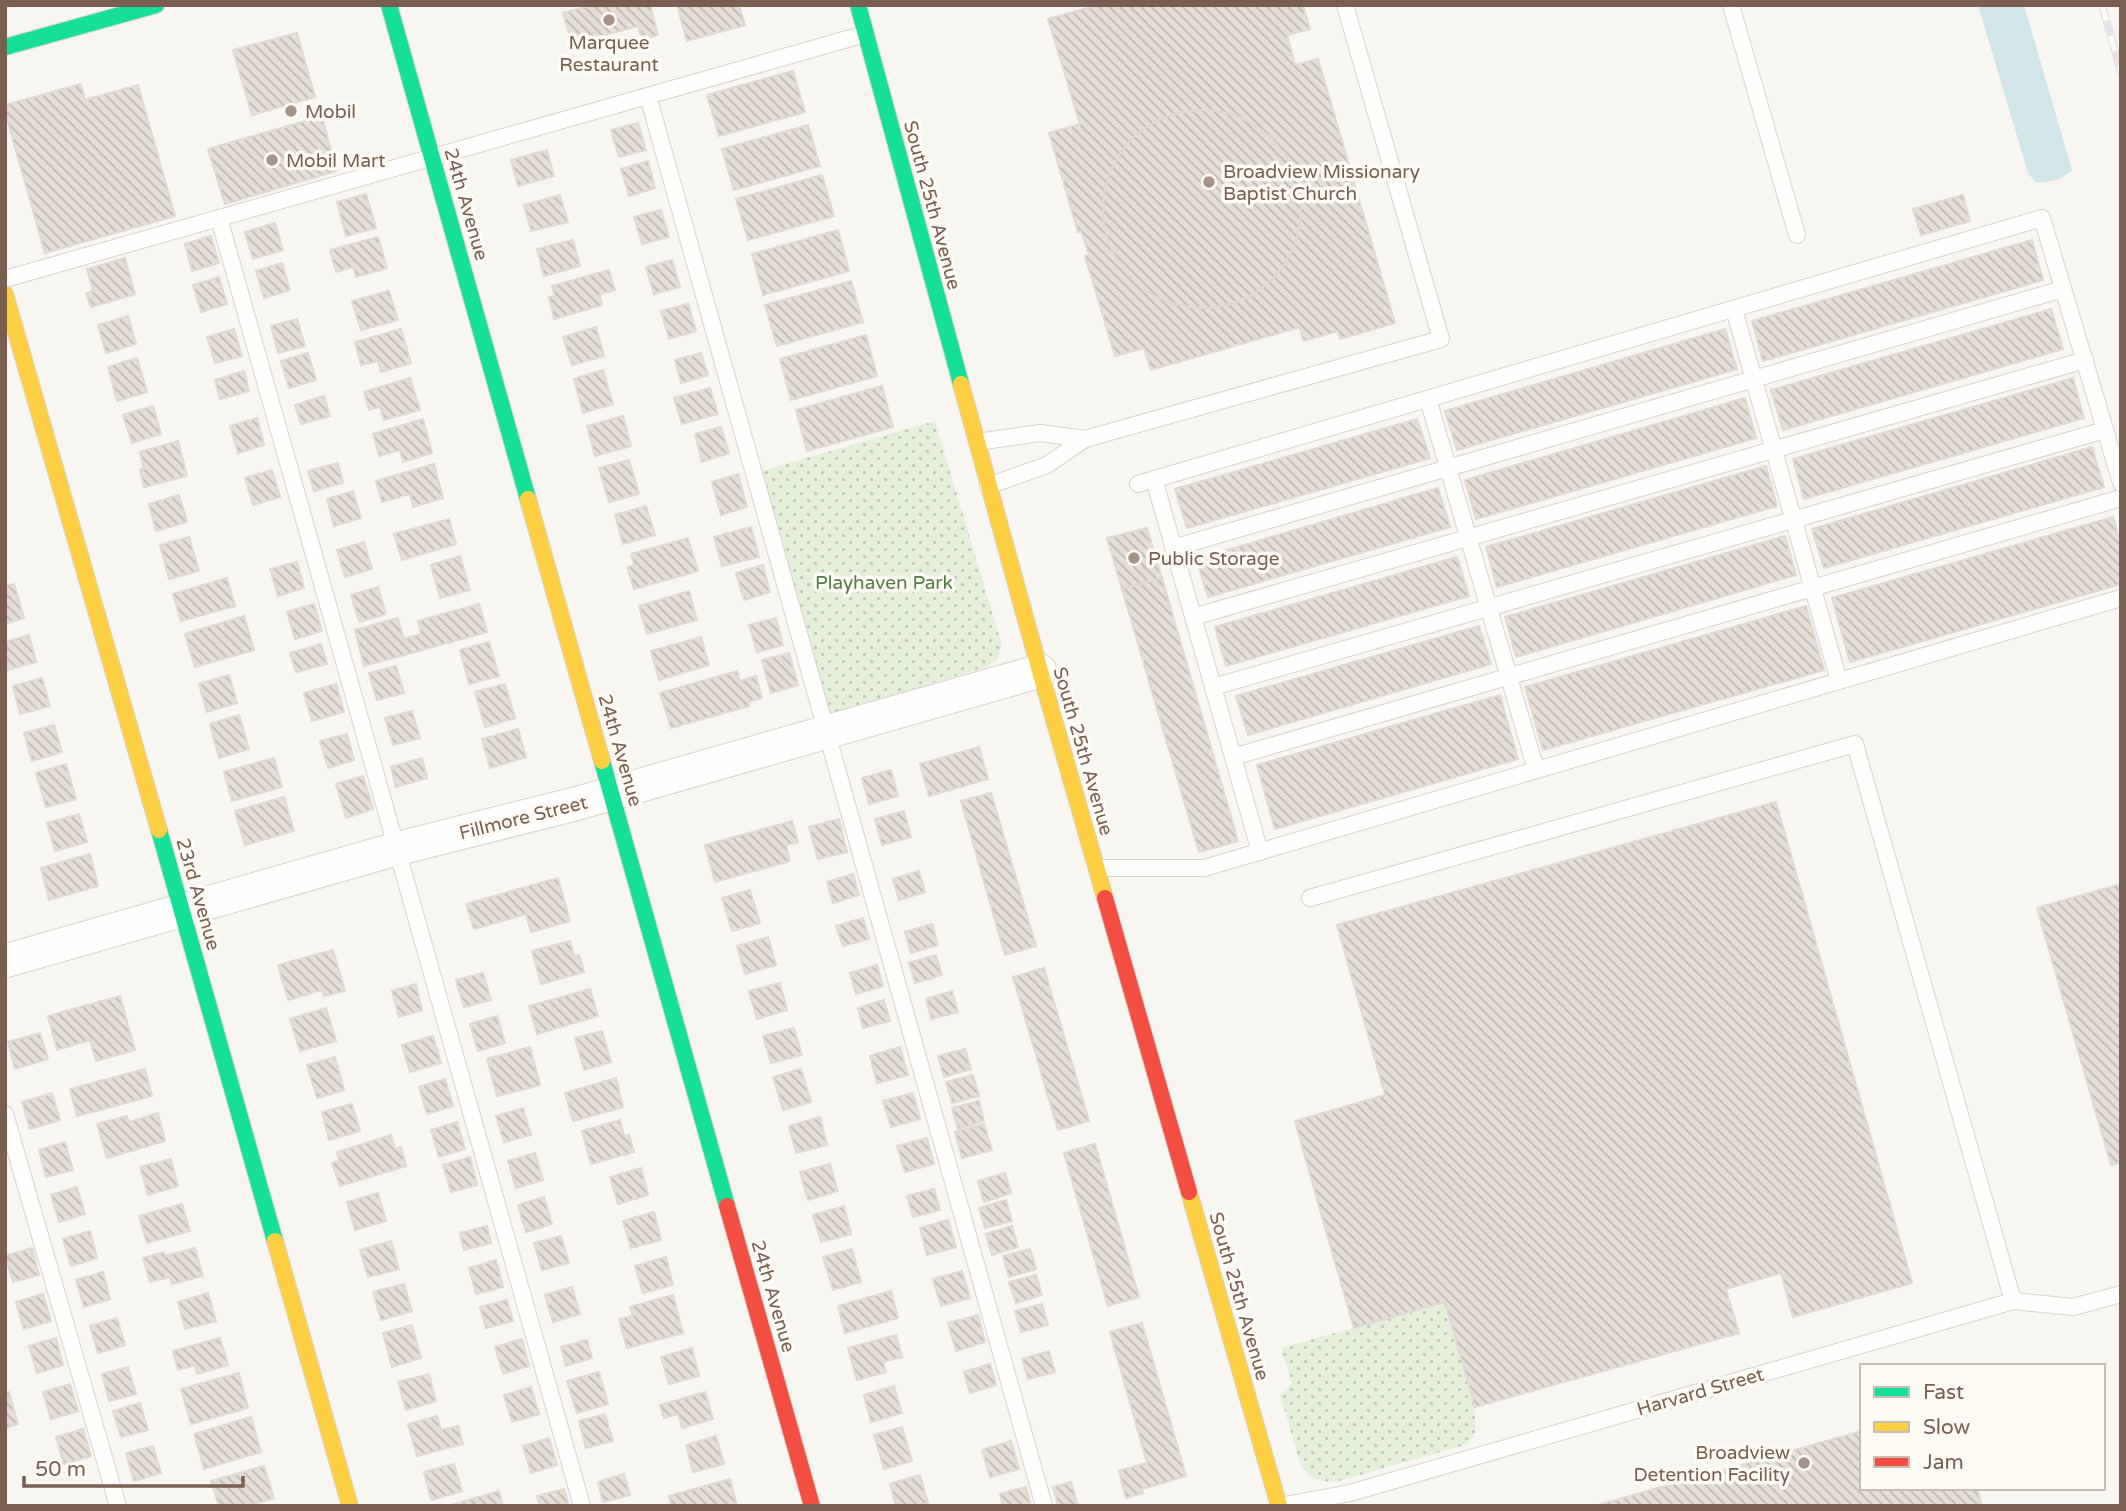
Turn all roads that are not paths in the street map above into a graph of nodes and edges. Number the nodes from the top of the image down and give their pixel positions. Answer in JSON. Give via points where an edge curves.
{"nodes":[{"id":1,"x":156,"y":5,"type":"edge"},
{"id":2,"x":389,"y":5,"type":"edge"},
{"id":3,"x":858,"y":5,"type":"edge"},
{"id":4,"x":1345,"y":5,"type":"edge"},
{"id":5,"x":1731,"y":5,"type":"edge"},
{"id":6,"x":865,"y":34,"type":"junction"},
{"id":7,"x":5,"y":47,"type":"edge"},
{"id":8,"x":648,"y":96,"type":"junction"},
{"id":9,"x":432,"y":158,"type":"junction"},
{"id":10,"x":219,"y":218,"type":"junction"},
{"id":11,"x":1797,"y":235,"type":"dead end"},
{"id":12,"x":5,"y":279,"type":"edge"},
{"id":13,"x":2063,"y":289,"type":"junction"},
{"id":14,"x":5,"y":294,"type":"edge"},
{"id":15,"x":1734,"y":309,"type":"junction"},
{"id":16,"x":2085,"y":360,"type":"junction"},
{"id":17,"x":1754,"y":379,"type":"junction"},
{"id":18,"x":1428,"y":399,"type":"junction"},
{"id":19,"x":2105,"y":430,"type":"junction"},
{"id":20,"x":1085,"y":439,"type":"junction"},
{"id":21,"x":976,"y":442,"type":"junction"},
{"id":22,"x":1774,"y":450,"type":"junction"},
{"id":23,"x":1449,"y":468,"type":"junction"},
{"id":24,"x":2121,"y":484,"type":"edge"},
{"id":25,"x":988,"y":486,"type":"junction"},
{"id":26,"x":2121,"y":498,"type":"edge"},
{"id":27,"x":1794,"y":520,"type":"junction"},
{"id":28,"x":1469,"y":538,"type":"junction"},
{"id":29,"x":1173,"y":548,"type":"junction"},
{"id":30,"x":1813,"y":588,"type":"junction"},
{"id":31,"x":2121,"y":598,"type":"edge"},
{"id":32,"x":1489,"y":608,"type":"junction"},
{"id":33,"x":1193,"y":617,"type":"junction"},
{"id":34,"x":1040,"y":671,"type":"junction"},
{"id":35,"x":1509,"y":677,"type":"junction"},
{"id":36,"x":1839,"y":681,"type":"junction"},
{"id":37,"x":1213,"y":687,"type":"junction"},
{"id":38,"x":827,"y":732,"type":"junction"},
{"id":39,"x":1233,"y":757,"type":"junction"},
{"id":40,"x":1536,"y":770,"type":"junction"},
{"id":41,"x":611,"y":793,"type":"junction"},
{"id":42,"x":396,"y":849,"type":"junction"},
{"id":43,"x":1260,"y":852,"type":"junction"},
{"id":44,"x":1095,"y":868,"type":"junction"},
{"id":45,"x":1310,"y":898,"type":"dead end"},
{"id":46,"x":182,"y":910,"type":"junction"},
{"id":47,"x":5,"y":961,"type":"edge"},
{"id":48,"x":5,"y":1114,"type":"edge"},
{"id":49,"x":2121,"y":1294,"type":"edge"},
{"id":50,"x":2013,"y":1301,"type":"junction"},
{"id":51,"x":118,"y":1506,"type":"edge"},
{"id":52,"x":350,"y":1506,"type":"edge"},
{"id":53,"x":582,"y":1506,"type":"edge"},
{"id":54,"x":812,"y":1506,"type":"edge"},
{"id":55,"x":1044,"y":1506,"type":"edge"},
{"id":56,"x":1279,"y":1506,"type":"edge"}],
"edges":[{"from":1,"to":7,"type":"street"},
{"from":2,"to":9,"type":"street","name":"24th Avenue"},
{"from":3,"to":6,"type":"street","name":"South 25th Avenue"},
{"from":4,"to":20,"type":"lane","via":[[1441,339]]},
{"from":5,"to":11,"type":"lane"},
{"from":6,"to":8,"type":"lane"},
{"from":6,"to":21,"type":"street","name":"South 25th Avenue"},
{"from":8,"to":9,"type":"lane"},
{"from":8,"to":38,"type":"lane"},
{"from":9,"to":10,"type":"lane"},
{"from":9,"to":41,"type":"street","name":"24th Avenue"},
{"from":10,"to":12,"type":"lane"},
{"from":10,"to":42,"type":"lane"},
{"from":13,"to":15,"type":"lane","via":[[2042,218]]},
{"from":13,"to":16,"type":"lane"},
{"from":13,"to":17,"type":"lane"},
{"from":14,"to":46,"type":"street","name":"23rd Avenue"},
{"from":15,"to":17,"type":"lane"},
{"from":15,"to":18,"type":"lane"},
{"from":16,"to":19,"type":"lane"},
{"from":16,"to":22,"type":"lane"},
{"from":17,"to":22,"type":"lane"},
{"from":17,"to":23,"type":"lane"},
{"from":18,"to":23,"type":"lane"},
{"from":18,"to":29,"type":"lane","via":[[1146,482]]},
{"from":19,"to":24,"type":"lane"},
{"from":19,"to":27,"type":"lane"},
{"from":20,"to":21,"type":"lane","via":[[1040,433]]},
{"from":20,"to":25,"type":"lane","via":[[1047,465]]},
{"from":21,"to":25,"type":"street","name":"South 25th Avenue"},
{"from":22,"to":27,"type":"lane"},
{"from":22,"to":28,"type":"lane"},
{"from":23,"to":28,"type":"lane"},
{"from":23,"to":29,"type":"lane"},
{"from":25,"to":34,"type":"street","name":"South 25th Avenue"},
{"from":26,"to":30,"type":"lane"},
{"from":27,"to":30,"type":"lane"},
{"from":27,"to":32,"type":"lane"},
{"from":28,"to":32,"type":"lane"},
{"from":28,"to":33,"type":"lane"},
{"from":29,"to":33,"type":"lane"},
{"from":30,"to":35,"type":"lane"},
{"from":30,"to":36,"type":"lane"},
{"from":31,"to":36,"type":"lane"},
{"from":32,"to":35,"type":"lane"},
{"from":32,"to":37,"type":"lane"},
{"from":33,"to":37,"type":"lane"},
{"from":34,"to":38,"type":"street","name":"Fillmore Street"},
{"from":34,"to":44,"type":"street","name":"South 25th Avenue"},
{"from":35,"to":39,"type":"lane"},
{"from":35,"to":40,"type":"lane"},
{"from":36,"to":40,"type":"lane"},
{"from":37,"to":39,"type":"lane"},
{"from":38,"to":41,"type":"street","name":"Fillmore Street"},
{"from":38,"to":55,"type":"lane"},
{"from":39,"to":43,"type":"lane"},
{"from":40,"to":43,"type":"lane"},
{"from":41,"to":42,"type":"street","name":"Fillmore Street"},
{"from":41,"to":54,"type":"street","name":"24th Avenue"},
{"from":42,"to":46,"type":"street","name":"Fillmore Street"},
{"from":42,"to":53,"type":"lane"},
{"from":43,"to":44,"type":"lane","via":[[1204,868]]},
{"from":44,"to":56,"type":"street","name":"South 25th Avenue"},
{"from":45,"to":50,"type":"lane","via":[[1855,744]]},
{"from":46,"to":47,"type":"street","name":"Fillmore Street"},
{"from":46,"to":52,"type":"street","name":"23rd Avenue"},
{"from":48,"to":51,"type":"lane"},
{"from":49,"to":50,"type":"lane","name":"Harvard Street","via":[[2073,1307]]},
{"from":50,"to":56,"type":"lane","name":"Harvard Street","via":[[1350,1493]]}]}
